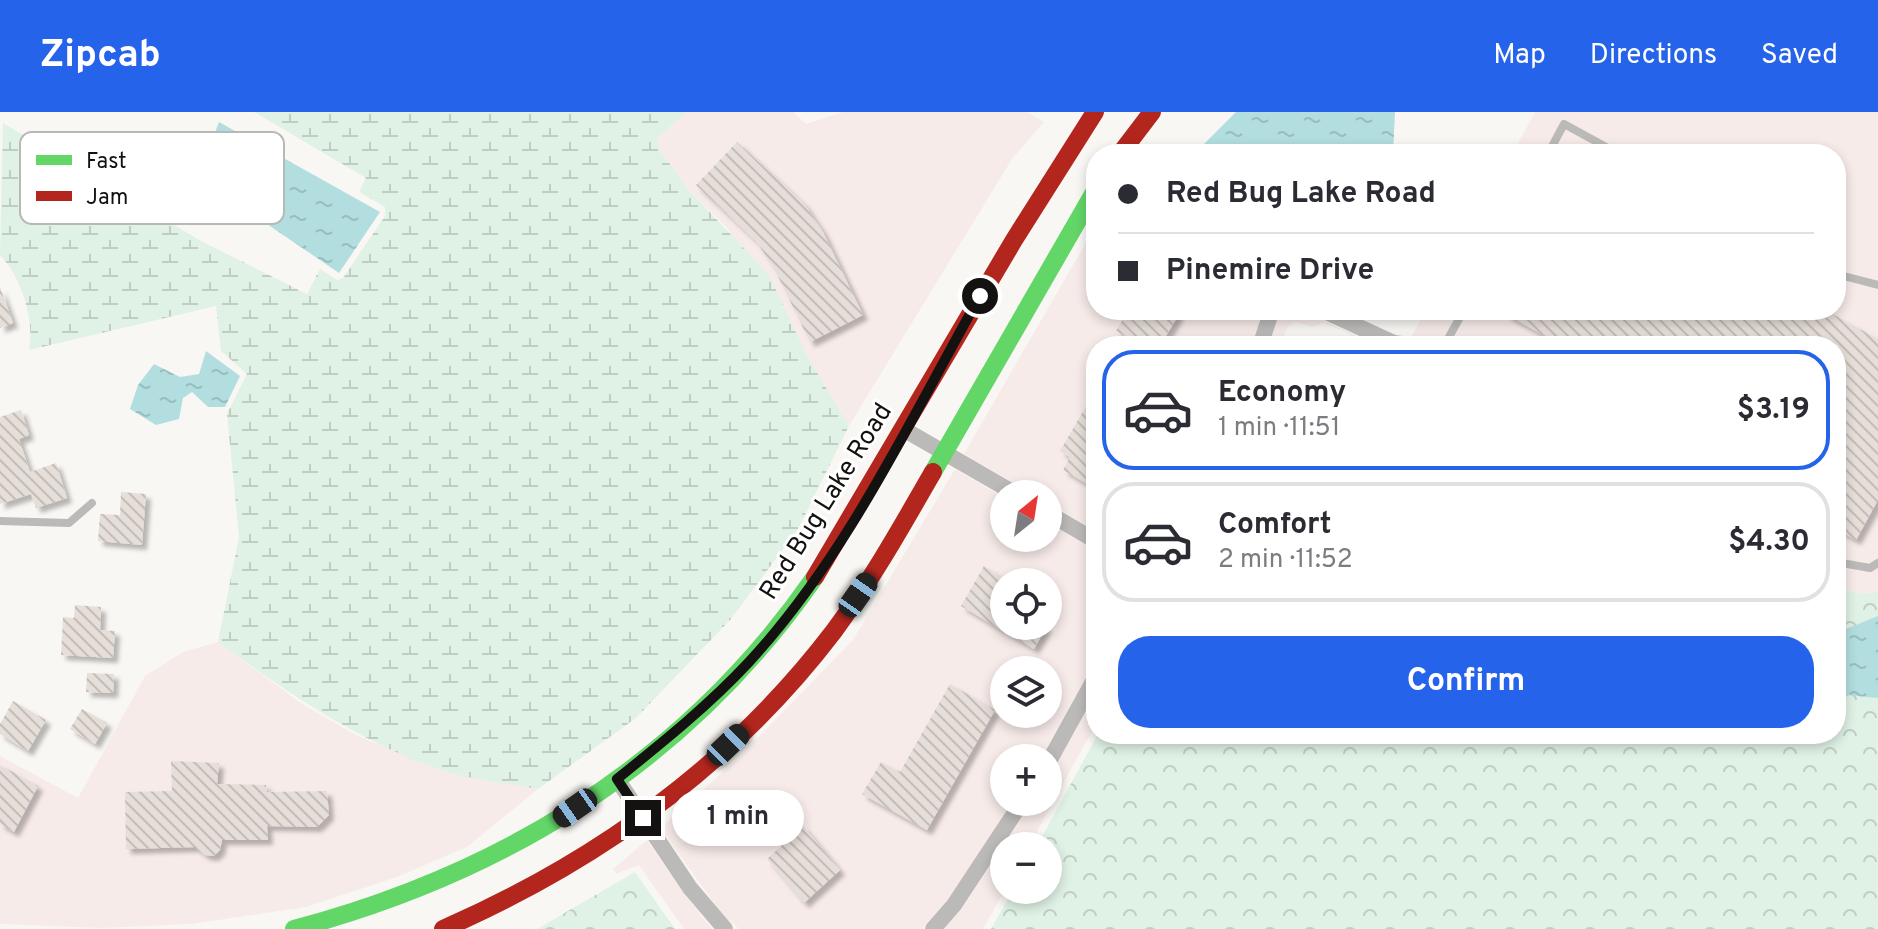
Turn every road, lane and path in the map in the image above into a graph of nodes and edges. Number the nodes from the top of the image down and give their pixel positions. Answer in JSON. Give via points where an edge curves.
{"nodes":[{"id":1,"x":1095,"y":112,"type":"edge"},
{"id":2,"x":1152,"y":112,"type":"edge"},
{"id":3,"x":1128,"y":144,"type":"edge"},
{"id":4,"x":1553,"y":144,"type":"edge"},
{"id":5,"x":1601,"y":144,"type":"edge"},
{"id":6,"x":1086,"y":206,"type":"edge"},
{"id":7,"x":1846,"y":277,"type":"edge"},
{"id":8,"x":1878,"y":285,"type":"edge"},
{"id":9,"x":1344,"y":320,"type":"edge"},
{"id":10,"x":1379,"y":336,"type":"edge"},
{"id":11,"x":905,"y":430,"type":"junction"},
{"id":12,"x":944,"y":453,"type":"junction"},
{"id":13,"x":991,"y":480,"type":"edge"},
{"id":14,"x":92,"y":503,"type":"dead end"},
{"id":15,"x":0,"y":521,"type":"edge"},
{"id":16,"x":1062,"y":521,"type":"edge"},
{"id":17,"x":1086,"y":535,"type":"edge"},
{"id":18,"x":1878,"y":563,"type":"edge"},
{"id":19,"x":1846,"y":564,"type":"edge"},
{"id":20,"x":1086,"y":694,"type":"edge"},
{"id":21,"x":1058,"y":744,"type":"edge"},
{"id":22,"x":617,"y":779,"type":"junction"},
{"id":23,"x":1013,"y":816,"type":"edge"},
{"id":24,"x":643,"y":818,"type":"junction"},
{"id":25,"x":294,"y":929,"type":"edge"},
{"id":26,"x":443,"y":929,"type":"edge"},
{"id":27,"x":725,"y":929,"type":"edge"},
{"id":28,"x":933,"y":929,"type":"edge"}],
"edges":[{"from":1,"to":11,"type":"main road","name":"Red Bug Lake Road","via":[[1013,238]]},
{"from":2,"to":3,"type":"main road"},
{"from":4,"to":5,"type":"lane","via":[[1564,124]]},
{"from":6,"to":12,"type":"main road"},
{"from":7,"to":8,"type":"lane"},
{"from":9,"to":10,"type":"street"},
{"from":11,"to":12,"type":"street"},
{"from":11,"to":22,"type":"main road","name":"Red Bug Lake Road","via":[[841,538],[749,662]]},
{"from":12,"to":13,"type":"street"},
{"from":12,"to":24,"type":"main road","via":[[873,575],[822,647],[771,704]]},
{"from":14,"to":15,"type":"lane","via":[[69,523]]},
{"from":16,"to":17,"type":"street"},
{"from":18,"to":19,"type":"lane","via":[[1870,568]]},
{"from":20,"to":21,"type":"street"},
{"from":22,"to":24,"type":"street"},
{"from":22,"to":25,"type":"main road","name":"Red Bug Lake Road","via":[[553,823],[469,867],[391,900]]},
{"from":23,"to":28,"type":"street"},
{"from":24,"to":26,"type":"main road","via":[[490,910]]},
{"from":24,"to":27,"type":"street"}]}
